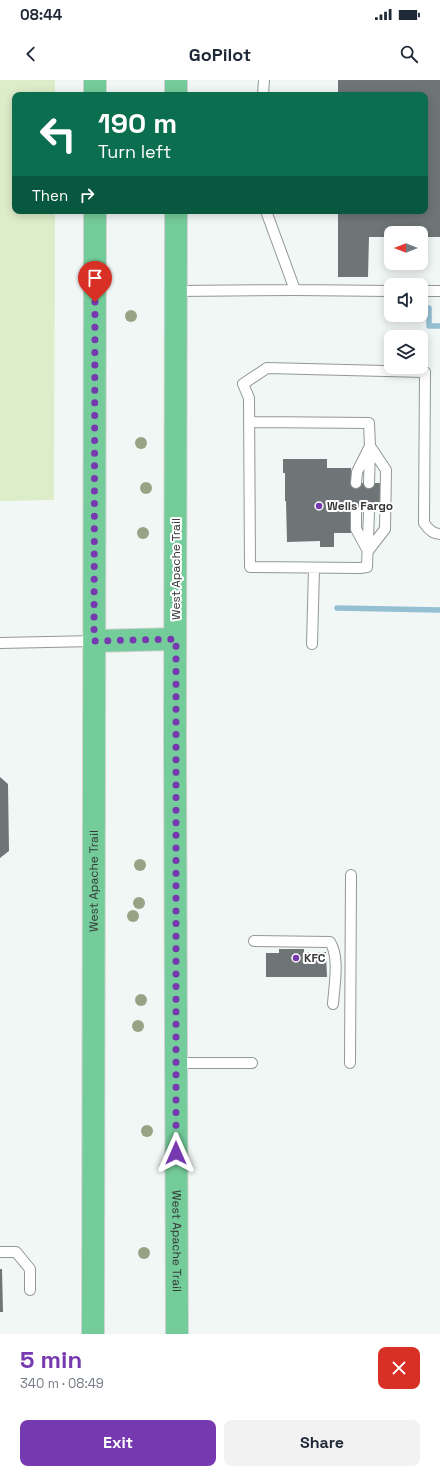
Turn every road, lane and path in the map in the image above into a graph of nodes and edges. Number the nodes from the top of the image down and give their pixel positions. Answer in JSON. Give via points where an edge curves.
{"nodes":[{"id":1,"x":95,"y":80,"type":"edge"},
{"id":2,"x":176,"y":80,"type":"edge"},
{"id":3,"x":264,"y":80,"type":"edge"},
{"id":4,"x":95,"y":92,"type":"edge"},
{"id":5,"x":176,"y":92,"type":"edge"},
{"id":6,"x":263,"y":92,"type":"edge"},
{"id":7,"x":95,"y":214,"type":"edge"},
{"id":8,"x":176,"y":214,"type":"edge"},
{"id":9,"x":267,"y":214,"type":"edge"},
{"id":10,"x":296,"y":290,"type":"junction"},
{"id":11,"x":176,"y":291,"type":"junction"},
{"id":12,"x":384,"y":291,"type":"edge"},
{"id":13,"x":428,"y":291,"type":"edge"},
{"id":14,"x":440,"y":291,"type":"edge"},
{"id":15,"x":250,"y":422,"type":"junction"},
{"id":16,"x":370,"y":446,"type":"junction"},
{"id":17,"x":356,"y":482,"type":"dead end"},
{"id":18,"x":369,"y":482,"type":"dead end"},
{"id":19,"x":369,"y":511,"type":"dead end"},
{"id":20,"x":356,"y":512,"type":"dead end"},
{"id":21,"x":440,"y":534,"type":"edge"},
{"id":22,"x":368,"y":551,"type":"junction"},
{"id":23,"x":314,"y":568,"type":"junction"},
{"id":24,"x":176,"y":639,"type":"junction"},
{"id":25,"x":94,"y":641,"type":"junction"},
{"id":26,"x":0,"y":643,"type":"edge"},
{"id":27,"x":312,"y":644,"type":"dead end"},
{"id":28,"x":351,"y":875,"type":"dead end"},
{"id":29,"x":254,"y":941,"type":"dead end"},
{"id":30,"x":333,"y":1004,"type":"dead end"},
{"id":31,"x":176,"y":1063,"type":"junction"},
{"id":32,"x":252,"y":1063,"type":"dead end"},
{"id":33,"x":350,"y":1063,"type":"dead end"},
{"id":34,"x":0,"y":1252,"type":"edge"},
{"id":35,"x":30,"y":1290,"type":"dead end"},
{"id":36,"x":93,"y":1334,"type":"edge"},
{"id":37,"x":177,"y":1334,"type":"edge"}],
"edges":[{"from":1,"to":4,"type":"main road"},
{"from":2,"to":5,"type":"main road"},
{"from":3,"to":6,"type":"lane"},
{"from":7,"to":25,"type":"main road","name":"West Apache Trail"},
{"from":8,"to":11,"type":"main road","name":"West Apache Trail"},
{"from":9,"to":10,"type":"lane"},
{"from":10,"to":11,"type":"lane"},
{"from":10,"to":12,"type":"lane"},
{"from":11,"to":24,"type":"main road","name":"West Apache Trail"},
{"from":13,"to":14,"type":"lane"},
{"from":15,"to":16,"type":"lane","via":[[369,424]]},
{"from":15,"to":21,"type":"lane","via":[[249,398],[243,384],[267,368],[425,372],[424,523],[429,529]]},
{"from":15,"to":23,"type":"lane","via":[[250,566]]},
{"from":16,"to":17,"type":"lane","via":[[356,472]]},
{"from":16,"to":18,"type":"lane"},
{"from":16,"to":22,"type":"lane","via":[[386,470],[386,485],[385,529]]},
{"from":19,"to":22,"type":"lane"},
{"from":20,"to":22,"type":"lane","via":[[356,529]]},
{"from":22,"to":23,"type":"lane","via":[[367,566]]},
{"from":23,"to":27,"type":"lane"},
{"from":24,"to":25,"type":"main road"},
{"from":24,"to":31,"type":"main road","name":"West Apache Trail"},
{"from":25,"to":26,"type":"lane"},
{"from":25,"to":36,"type":"main road","name":"West Apache Trail"},
{"from":28,"to":33,"type":"lane"},
{"from":29,"to":30,"type":"lane","via":[[330,942],[334,949]]},
{"from":31,"to":32,"type":"lane"},
{"from":31,"to":37,"type":"main road","name":"West Apache Trail"},
{"from":34,"to":35,"type":"lane","via":[[16,1252],[30,1269]]}]}
